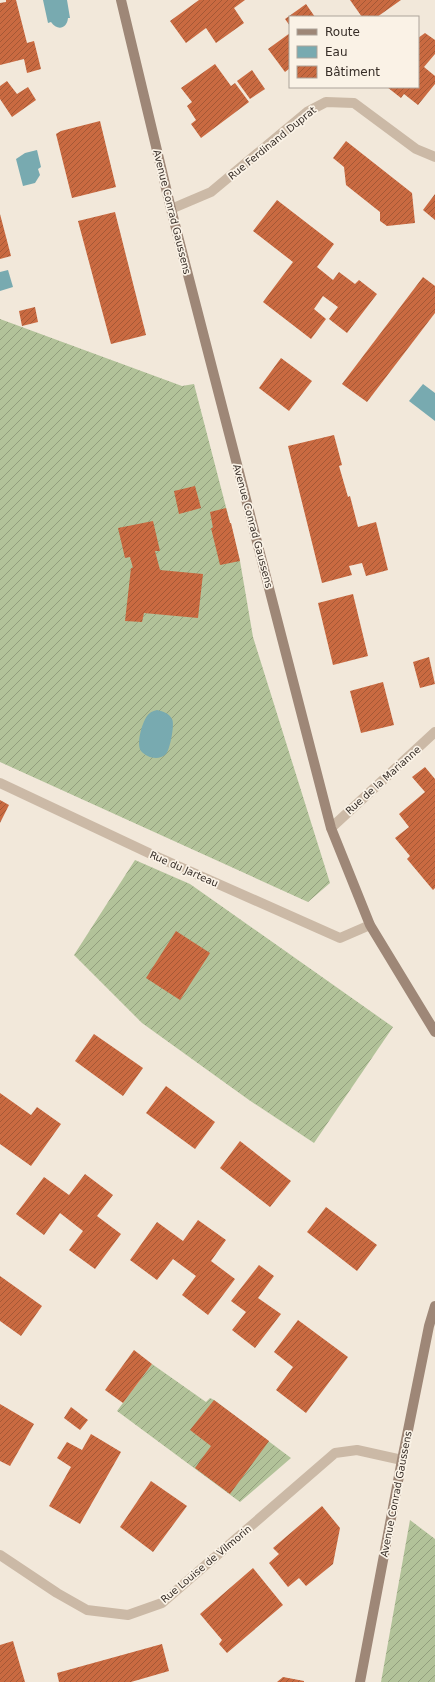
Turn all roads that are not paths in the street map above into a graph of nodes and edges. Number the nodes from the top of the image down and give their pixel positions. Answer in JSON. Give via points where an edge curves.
{"nodes":[{"id":1,"x":121,"y":0,"type":"edge"},
{"id":2,"x":435,"y":157,"type":"edge"},
{"id":3,"x":171,"y":209,"type":"junction"},
{"id":4,"x":435,"y":732,"type":"edge"},
{"id":5,"x":0,"y":783,"type":"edge"},
{"id":6,"x":331,"y":828,"type":"junction"},
{"id":7,"x":370,"y":925,"type":"junction"},
{"id":8,"x":435,"y":1032,"type":"edge"},
{"id":9,"x":435,"y":1306,"type":"edge"},
{"id":10,"x":402,"y":1460,"type":"junction"},
{"id":11,"x":0,"y":1555,"type":"edge"},
{"id":12,"x":360,"y":1682,"type":"edge"}],
"edges":[{"from":1,"to":3,"type":"street","name":"Avenue Conrad Gaussens"},
{"from":2,"to":3,"type":"street","name":"Rue Ferdinand Duprat","via":[[416,149],[354,103],[326,102],[307,112],[211,192]]},
{"from":3,"to":6,"type":"street","name":"Avenue Conrad Gaussens"},
{"from":4,"to":6,"type":"street","name":"Rue de la Marianne"},
{"from":5,"to":7,"type":"street","name":"Rue du Jarteau","via":[[153,855],[340,938]]},
{"from":6,"to":7,"type":"street","name":"Avenue Conrad Gaussens"},
{"from":7,"to":8,"type":"street","name":"Avenue Conrad Gaussens"},
{"from":9,"to":10,"type":"street","name":"Avenue Conrad Gaussens"},
{"from":10,"to":11,"type":"street","name":"Rue Louise de Vilmorin","via":[[357,1450],[334,1453],[162,1603],[128,1615],[87,1610]]},
{"from":10,"to":12,"type":"street","name":"Avenue Conrad Gaussens"}]}
